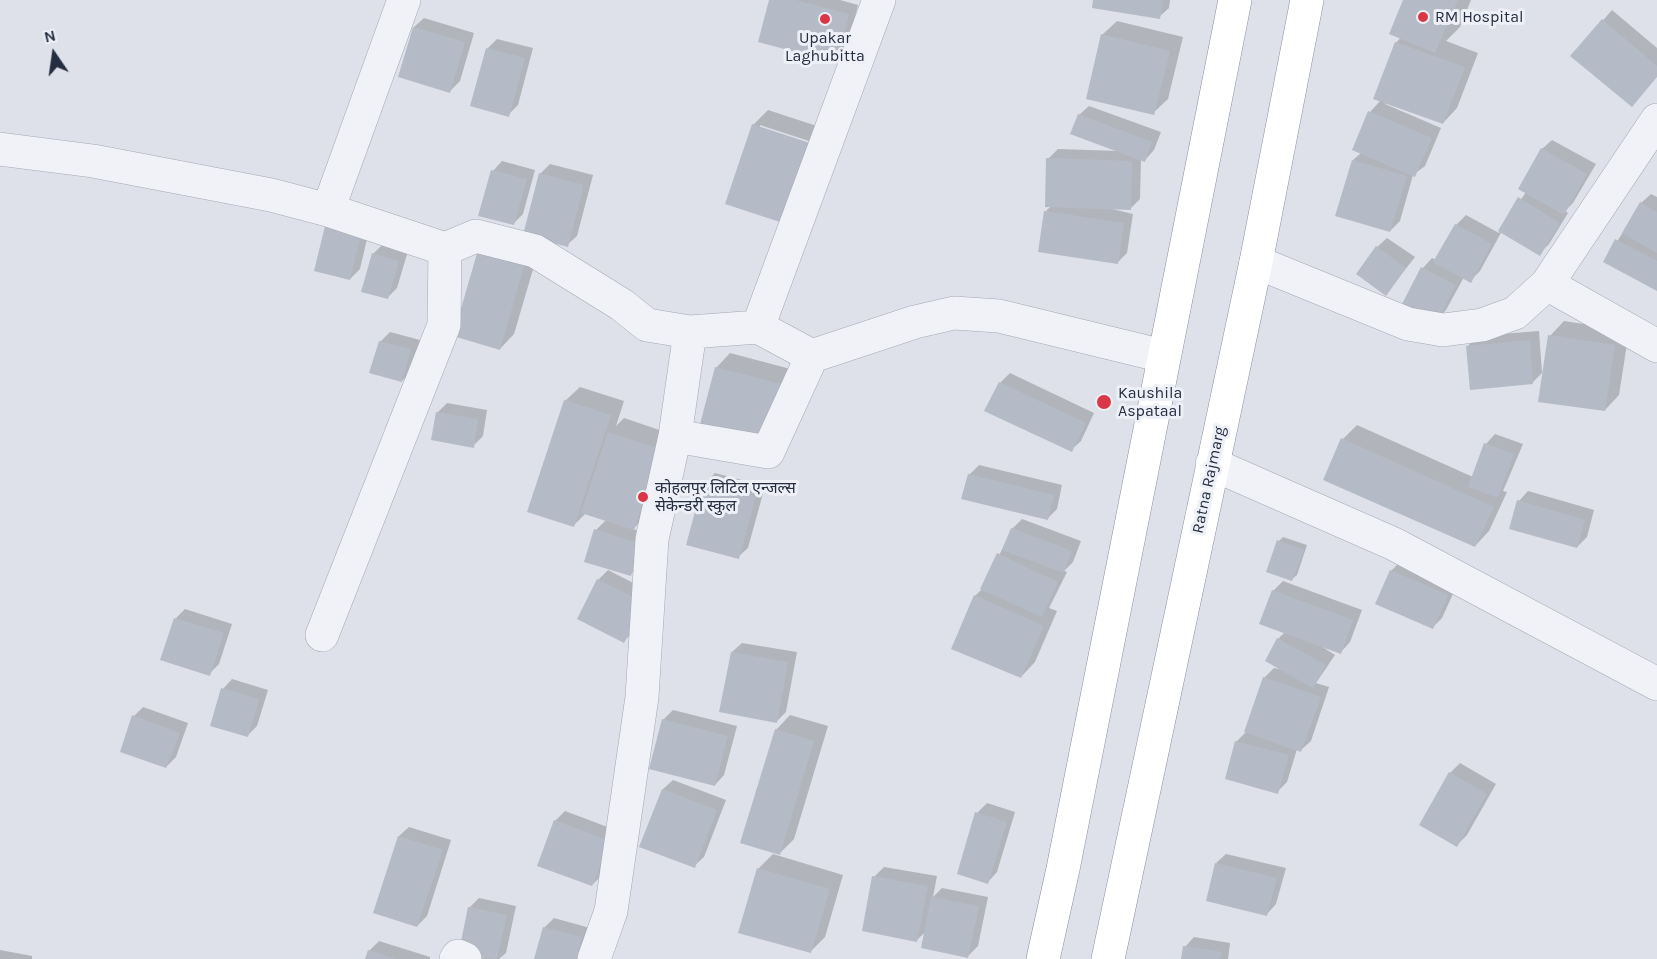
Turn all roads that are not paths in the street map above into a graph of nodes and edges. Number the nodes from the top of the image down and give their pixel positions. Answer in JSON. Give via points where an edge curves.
{"nodes":[{"id":1,"x":404,"y":0,"type":"edge"},
{"id":2,"x":879,"y":0,"type":"edge"},
{"id":3,"x":1235,"y":0,"type":"edge"},
{"id":4,"x":1307,"y":0,"type":"edge"},
{"id":5,"x":1657,"y":120,"type":"edge"},
{"id":6,"x":0,"y":149,"type":"edge"},
{"id":7,"x":328,"y":210,"type":"junction"},
{"id":8,"x":445,"y":249,"type":"junction"},
{"id":9,"x":1256,"y":262,"type":"junction"},
{"id":10,"x":1547,"y":284,"type":"junction"},
{"id":11,"x":758,"y":327,"type":"junction"},
{"id":12,"x":690,"y":332,"type":"junction"},
{"id":13,"x":1657,"y":346,"type":"edge"},
{"id":14,"x":812,"y":356,"type":"junction"},
{"id":15,"x":1162,"y":356,"type":"junction"},
{"id":16,"x":675,"y":436,"type":"junction"},
{"id":17,"x":1212,"y":464,"type":"junction"},
{"id":18,"x":322,"y":635,"type":"dead end"},
{"id":19,"x":1657,"y":684,"type":"edge"},
{"id":20,"x":456,"y":959,"type":"edge"},
{"id":21,"x":465,"y":959,"type":"edge"},
{"id":22,"x":594,"y":959,"type":"edge"},
{"id":23,"x":1043,"y":959,"type":"edge"},
{"id":24,"x":1108,"y":959,"type":"edge"}],
"edges":[{"from":1,"to":7,"type":"street"},
{"from":2,"to":11,"type":"street"},
{"from":3,"to":15,"type":"highway"},
{"from":4,"to":9,"type":"highway","name":"Ratna Rajmarg"},
{"from":5,"to":10,"type":"street"},
{"from":6,"to":7,"type":"street","via":[[93,161],[272,195]]},
{"from":7,"to":8,"type":"street"},
{"from":8,"to":12,"type":"street","via":[[476,236],[535,251],[622,305],[647,326]]},
{"from":8,"to":18,"type":"street","via":[[444,325]]},
{"from":9,"to":10,"type":"street","via":[[1408,324],[1443,330],[1482,325],[1515,314]]},
{"from":9,"to":17,"type":"highway","name":"Ratna Rajmarg"},
{"from":10,"to":13,"type":"street"},
{"from":11,"to":12,"type":"street"},
{"from":11,"to":14,"type":"street"},
{"from":12,"to":16,"type":"street"},
{"from":14,"to":15,"type":"street","via":[[915,322],[964,313],[999,316]]},
{"from":14,"to":16,"type":"street","via":[[768,452]]},
{"from":15,"to":23,"type":"highway"},
{"from":16,"to":22,"type":"street","via":[[652,539],[642,698],[611,911]]},
{"from":17,"to":19,"type":"street","via":[[1394,544]]},
{"from":17,"to":24,"type":"highway","name":"Ratna Rajmarg"},
{"from":20,"to":21,"type":"street"}]}
